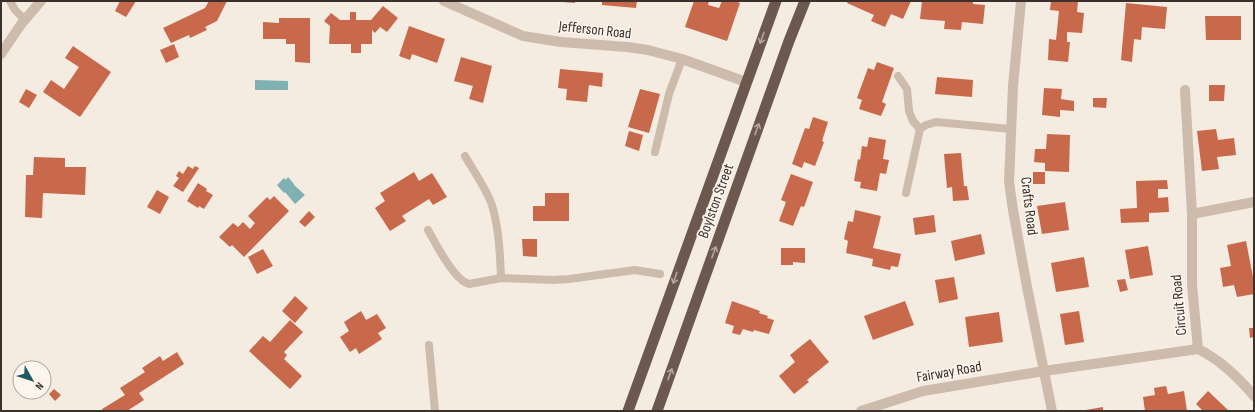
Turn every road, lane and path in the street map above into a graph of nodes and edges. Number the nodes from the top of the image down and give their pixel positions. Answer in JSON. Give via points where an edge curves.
{"nodes":[{"id":1,"x":10,"y":1,"type":"edge"},
{"id":2,"x":41,"y":1,"type":"edge"},
{"id":3,"x":444,"y":1,"type":"edge"},
{"id":4,"x":776,"y":1,"type":"edge"},
{"id":5,"x":805,"y":1,"type":"edge"},
{"id":6,"x":1020,"y":1,"type":"edge"},
{"id":7,"x":25,"y":20,"type":"junction"},
{"id":8,"x":1,"y":54,"type":"edge"},
{"id":9,"x":682,"y":59,"type":"junction"},
{"id":10,"x":898,"y":76,"type":"dead end"},
{"id":11,"x":746,"y":82,"type":"junction"},
{"id":12,"x":1185,"y":90,"type":"dead end"},
{"id":13,"x":920,"y":129,"type":"junction"},
{"id":14,"x":1011,"y":129,"type":"junction"},
{"id":15,"x":655,"y":152,"type":"dead end"},
{"id":16,"x":465,"y":156,"type":"dead end"},
{"id":17,"x":906,"y":193,"type":"dead end"},
{"id":18,"x":1254,"y":202,"type":"edge"},
{"id":19,"x":1192,"y":214,"type":"junction"},
{"id":20,"x":428,"y":230,"type":"dead end"},
{"id":21,"x":660,"y":274,"type":"dead end"},
{"id":22,"x":501,"y":278,"type":"junction"},
{"id":23,"x":429,"y":345,"type":"dead end"},
{"id":24,"x":1198,"y":349,"type":"junction"},
{"id":25,"x":1044,"y":371,"type":"junction"},
{"id":26,"x":1254,"y":396,"type":"edge"},
{"id":27,"x":435,"y":411,"type":"edge"},
{"id":28,"x":628,"y":411,"type":"edge"},
{"id":29,"x":657,"y":411,"type":"edge"},
{"id":30,"x":861,"y":411,"type":"edge"},
{"id":31,"x":1052,"y":411,"type":"edge"}],
"edges":[{"from":1,"to":7,"type":"lane"},
{"from":2,"to":7,"type":"street"},
{"from":3,"to":9,"type":"street","name":"Jefferson Road","via":[[523,36],[627,47]]},
{"from":4,"to":11,"type":"highway","name":"Boylston Street","one_way":true},
{"from":29,"to":5,"type":"highway","name":"Boylston Street","one_way":true},
{"from":6,"to":14,"type":"street","name":"Crafts Road"},
{"from":7,"to":8,"type":"street"},
{"from":9,"to":11,"type":"street","name":"Jefferson Road"},
{"from":9,"to":15,"type":"lane","via":[[669,94]]},
{"from":10,"to":13,"type":"lane","via":[[907,89],[909,111],[913,121]]},
{"from":11,"to":28,"type":"highway","name":"Boylston Street","one_way":true},
{"from":12,"to":19,"type":"street","name":"Circuit Road"},
{"from":13,"to":14,"type":"lane","via":[[936,122]]},
{"from":13,"to":17,"type":"lane"},
{"from":14,"to":25,"type":"street","name":"Crafts Road","via":[[1009,182]]},
{"from":16,"to":22,"type":"lane","via":[[491,204],[499,240]]},
{"from":18,"to":19,"type":"street"},
{"from":19,"to":24,"type":"street","name":"Circuit Road","via":[[1192,285]]},
{"from":20,"to":22,"type":"lane","via":[[456,276],[464,283],[474,284]]},
{"from":21,"to":22,"type":"lane","via":[[635,270],[558,280]]},
{"from":23,"to":27,"type":"lane"},
{"from":24,"to":25,"type":"street","name":"Circuit Road"},
{"from":24,"to":26,"type":"street","via":[[1220,361]]},
{"from":25,"to":30,"type":"street","name":"Fairway Road","via":[[922,391]]},
{"from":25,"to":31,"type":"street","name":"Crafts Road"}]}
